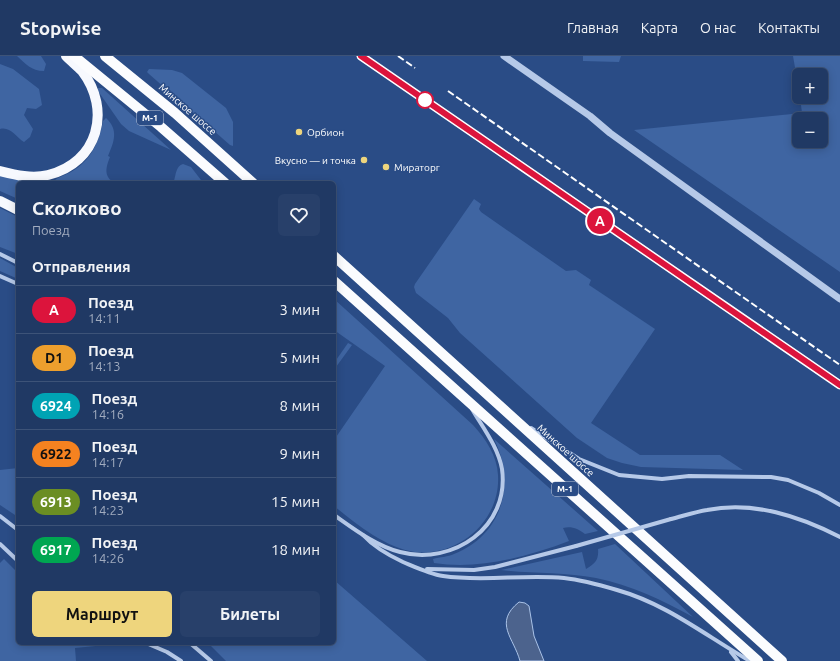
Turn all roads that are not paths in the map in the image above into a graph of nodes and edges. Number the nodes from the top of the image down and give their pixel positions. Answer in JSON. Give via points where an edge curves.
{"nodes":[{"id":1,"x":66,"y":56,"type":"edge"},
{"id":2,"x":74,"y":56,"type":"edge"},
{"id":3,"x":105,"y":56,"type":"edge"},
{"id":4,"x":504,"y":56,"type":"edge"},
{"id":5,"x":0,"y":171,"type":"edge"},
{"id":6,"x":26,"y":176,"type":"junction"},
{"id":7,"x":43,"y":181,"type":"edge"},
{"id":8,"x":223,"y":181,"type":"edge"},
{"id":9,"x":251,"y":181,"type":"edge"},
{"id":10,"x":0,"y":201,"type":"edge"},
{"id":11,"x":16,"y":209,"type":"edge"},
{"id":12,"x":0,"y":254,"type":"edge"},
{"id":13,"x":336,"y":258,"type":"edge"},
{"id":14,"x":16,"y":263,"type":"edge"},
{"id":15,"x":0,"y":276,"type":"edge"},
{"id":16,"x":16,"y":283,"type":"edge"},
{"id":17,"x":336,"y":283,"type":"edge"},
{"id":18,"x":336,"y":289,"type":"edge"},
{"id":19,"x":840,"y":299,"type":"edge"},
{"id":20,"x":373,"y":316,"type":"junction"},
{"id":21,"x":464,"y":398,"type":"junction"},
{"id":22,"x":502,"y":408,"type":"junction"},
{"id":23,"x":840,"y":505,"type":"edge"},
{"id":24,"x":0,"y":516,"type":"edge"},
{"id":25,"x":336,"y":516,"type":"edge"},
{"id":26,"x":16,"y":528,"type":"edge"},
{"id":27,"x":363,"y":535,"type":"junction"},
{"id":28,"x":840,"y":537,"type":"edge"},
{"id":29,"x":0,"y":544,"type":"edge"},
{"id":30,"x":16,"y":559,"type":"edge"},
{"id":31,"x":422,"y":569,"type":"junction"},
{"id":32,"x":151,"y":645,"type":"edge"},
{"id":33,"x":192,"y":645,"type":"edge"},
{"id":34,"x":726,"y":648,"type":"junction"},
{"id":35,"x":181,"y":661,"type":"edge"},
{"id":36,"x":211,"y":661,"type":"edge"},
{"id":37,"x":738,"y":661,"type":"edge"},
{"id":38,"x":750,"y":661,"type":"edge"},
{"id":39,"x":758,"y":661,"type":"edge"},
{"id":40,"x":782,"y":661,"type":"edge"}],
"edges":[{"from":1,"to":6,"type":"main road","via":[[90,85],[97,110],[95,134],[86,152],[70,166],[47,175]]},
{"from":2,"to":8,"type":"highway","number":"М-1"},
{"from":3,"to":9,"type":"highway","name":"Минское шоссе","number":"М-1","via":[[175,113]]},
{"from":4,"to":19,"type":"street"},
{"from":5,"to":6,"type":"main road"},
{"from":6,"to":7,"type":"street"},
{"from":10,"to":11,"type":"main road"},
{"from":12,"to":14,"type":"street"},
{"from":13,"to":22,"type":"highway","name":"Минское шоссе","number":"М-1"},
{"from":15,"to":16,"type":"street"},
{"from":17,"to":20,"type":"highway","number":"М-1"},
{"from":18,"to":20,"type":"main road"},
{"from":20,"to":21,"type":"highway","number":"М-1"},
{"from":21,"to":27,"type":"street","via":[[494,447],[502,470],[498,503],[486,526],[473,539],[456,549],[430,555],[401,552]]},
{"from":21,"to":39,"type":"highway","number":"М-1"},
{"from":22,"to":23,"type":"street","via":[[579,459],[619,475],[662,479],[689,476],[771,477],[788,480]]},
{"from":22,"to":40,"type":"highway","name":"Минское шоссе","number":"М-1"},
{"from":24,"to":26,"type":"street"},
{"from":25,"to":27,"type":"street"},
{"from":27,"to":31,"type":"street","via":[[384,552]]},
{"from":28,"to":31,"type":"street","bridge":true,"via":[[789,516],[756,508],[730,508],[708,510],[672,519],[494,568]]},
{"from":29,"to":30,"type":"street"},
{"from":31,"to":34,"type":"street","via":[[441,576],[564,578],[603,586],[661,606],[693,624]]},
{"from":32,"to":35,"type":"street"},
{"from":33,"to":36,"type":"street"},
{"from":34,"to":37,"type":"street"},
{"from":34,"to":38,"type":"street"}]}
